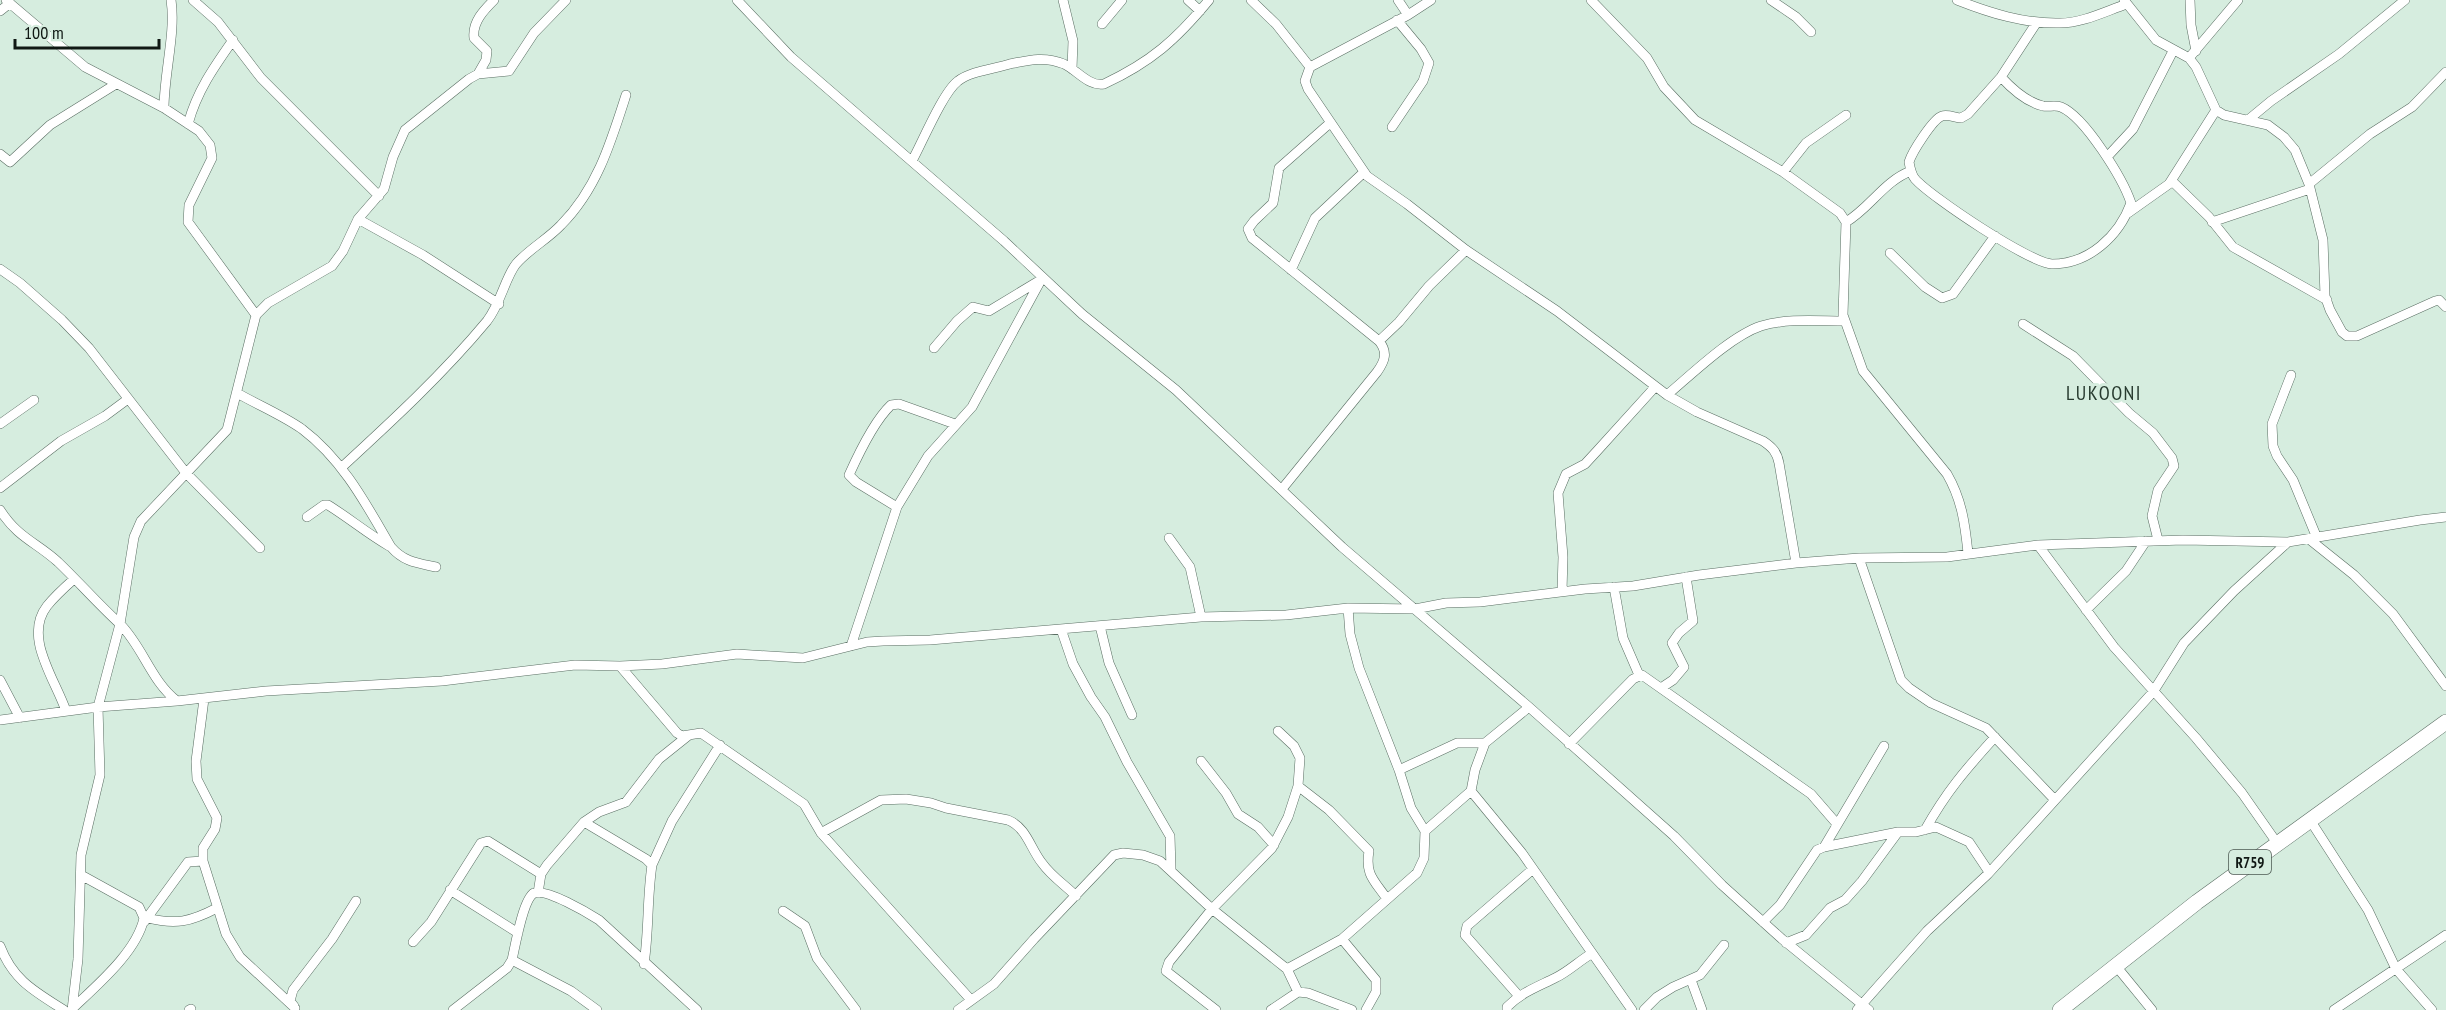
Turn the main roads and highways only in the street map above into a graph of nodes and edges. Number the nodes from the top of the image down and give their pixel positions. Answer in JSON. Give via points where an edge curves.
{"nodes":[{"id":1,"x":2446,"y":722,"type":"edge"},
{"id":2,"x":2060,"y":1010,"type":"edge"}],
"edges":[{"from":1,"to":2,"type":"main road","number":"R759","via":[[2197,902]]}]}
